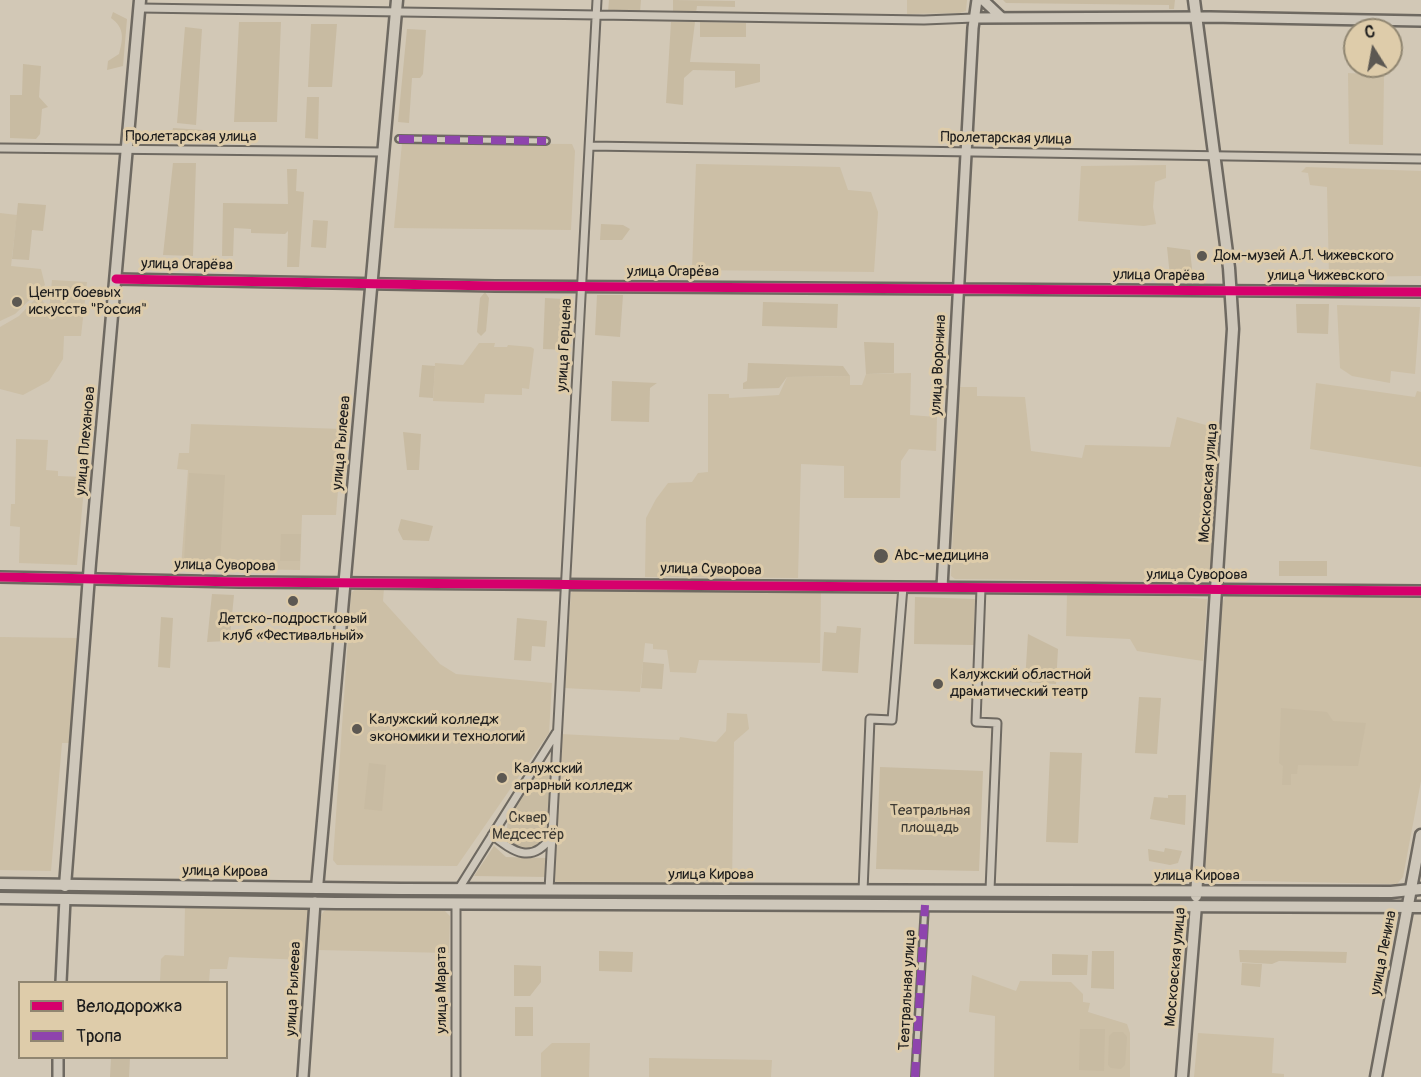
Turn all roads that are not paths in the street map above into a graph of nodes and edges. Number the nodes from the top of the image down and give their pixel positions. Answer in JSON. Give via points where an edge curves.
{"nodes":[{"id":1,"x":397,"y":0,"type":"edge"},
{"id":2,"x":597,"y":0,"type":"edge"},
{"id":3,"x":977,"y":0,"type":"edge"},
{"id":4,"x":983,"y":0,"type":"edge"},
{"id":5,"x":1194,"y":0,"type":"edge"},
{"id":6,"x":140,"y":4,"type":"edge"},
{"id":7,"x":396,"y":12,"type":"junction"},
{"id":8,"x":596,"y":15,"type":"junction"},
{"id":9,"x":1001,"y":17,"type":"junction"},
{"id":10,"x":1195,"y":17,"type":"junction"},
{"id":11,"x":974,"y":18,"type":"junction"},
{"id":12,"x":1421,"y":21,"type":"edge"},
{"id":13,"x":399,"y":139,"type":"dead end"},
{"id":14,"x":546,"y":141,"type":"dead end"},
{"id":15,"x":590,"y":146,"type":"junction"},
{"id":16,"x":0,"y":148,"type":"edge"},
{"id":17,"x":128,"y":151,"type":"junction"},
{"id":18,"x":383,"y":152,"type":"junction"},
{"id":19,"x":966,"y":152,"type":"junction"},
{"id":20,"x":1213,"y":154,"type":"junction"},
{"id":21,"x":1421,"y":159,"type":"edge"},
{"id":22,"x":116,"y":279,"type":"junction"},
{"id":23,"x":371,"y":283,"type":"junction"},
{"id":24,"x":583,"y":287,"type":"junction"},
{"id":25,"x":959,"y":288,"type":"junction"},
{"id":26,"x":1230,"y":291,"type":"junction"},
{"id":27,"x":1421,"y":292,"type":"edge"},
{"id":28,"x":0,"y":577,"type":"edge"},
{"id":29,"x":89,"y":577,"type":"junction"},
{"id":30,"x":346,"y":582,"type":"junction"},
{"id":31,"x":567,"y":584,"type":"junction"},
{"id":32,"x":903,"y":587,"type":"junction"},
{"id":33,"x":942,"y":587,"type":"junction"},
{"id":34,"x":981,"y":588,"type":"junction"},
{"id":35,"x":1217,"y":590,"type":"junction"},
{"id":36,"x":1421,"y":591,"type":"edge"},
{"id":37,"x":557,"y":731,"type":"junction"},
{"id":38,"x":492,"y":835,"type":"junction"},
{"id":39,"x":1421,"y":835,"type":"edge"},
{"id":40,"x":552,"y":836,"type":"junction"},
{"id":41,"x":0,"y":884,"type":"edge"},
{"id":42,"x":65,"y":886,"type":"junction"},
{"id":43,"x":317,"y":888,"type":"junction"},
{"id":44,"x":458,"y":890,"type":"junction"},
{"id":45,"x":549,"y":890,"type":"junction"},
{"id":46,"x":990,"y":890,"type":"junction"},
{"id":47,"x":1416,"y":890,"type":"edge"},
{"id":48,"x":863,"y":891,"type":"junction"},
{"id":49,"x":1197,"y":891,"type":"junction"},
{"id":50,"x":0,"y":898,"type":"edge"},
{"id":51,"x":64,"y":899,"type":"junction"},
{"id":52,"x":315,"y":903,"type":"junction"},
{"id":53,"x":456,"y":903,"type":"junction"},
{"id":54,"x":925,"y":905,"type":"junction"},
{"id":55,"x":1196,"y":905,"type":"junction"},
{"id":56,"x":1408,"y":907,"type":"junction"},
{"id":57,"x":1421,"y":907,"type":"edge"},
{"id":58,"x":62,"y":981,"type":"edge"},
{"id":59,"x":58,"y":1059,"type":"edge"},
{"id":60,"x":58,"y":1077,"type":"edge"},
{"id":61,"x":303,"y":1077,"type":"edge"},
{"id":62,"x":456,"y":1077,"type":"edge"},
{"id":63,"x":915,"y":1077,"type":"edge"},
{"id":64,"x":1182,"y":1077,"type":"edge"},
{"id":65,"x":1376,"y":1077,"type":"edge"}],
"edges":[{"from":1,"to":7,"type":"main road","name":"улица Рылеева"},
{"from":2,"to":8,"type":"street","name":"улица Герцена"},
{"from":3,"to":11,"type":"street","name":"улица Воронина"},
{"from":4,"to":9,"type":"street"},
{"from":5,"to":10,"type":"main road","name":"Московская улица"},
{"from":6,"to":7,"type":"street"},
{"from":6,"to":17,"type":"main road","name":"улица Плеханова"},
{"from":7,"to":8,"type":"street"},
{"from":7,"to":18,"type":"main road","name":"улица Рылеева"},
{"from":8,"to":11,"type":"street"},
{"from":8,"to":15,"type":"street","name":"улица Герцена"},
{"from":9,"to":10,"type":"street"},
{"from":9,"to":11,"type":"street"},
{"from":10,"to":12,"type":"street"},
{"from":10,"to":20,"type":"main road","name":"Московская улица"},
{"from":11,"to":19,"type":"street","name":"улица Воронина"},
{"from":13,"to":14,"type":"street"},
{"from":15,"to":19,"type":"street","name":"Пролетарская улица"},
{"from":15,"to":24,"type":"street","name":"улица Герцена"},
{"from":16,"to":17,"type":"street","name":"Пролетарская улица"},
{"from":17,"to":18,"type":"street","name":"Пролетарская улица"},
{"from":17,"to":22,"type":"main road","name":"улица Плеханова"},
{"from":18,"to":23,"type":"main road","name":"улица Рылеева"},
{"from":19,"to":20,"type":"street","name":"Пролетарская улица"},
{"from":19,"to":25,"type":"street","name":"улица Воронина"},
{"from":20,"to":21,"type":"street","name":"Пролетарская улица"},
{"from":20,"to":26,"type":"main road","name":"Московская улица"},
{"from":22,"to":23,"type":"street","name":"улица Огарёва"},
{"from":22,"to":29,"type":"main road","name":"улица Плеханова"},
{"from":23,"to":24,"type":"street","name":"улица Огарёва"},
{"from":23,"to":30,"type":"main road","name":"улица Рылеева"},
{"from":24,"to":25,"type":"street","name":"улица Огарёва"},
{"from":24,"to":31,"type":"street","name":"улица Герцена"},
{"from":25,"to":26,"type":"street","name":"улица Огарёва"},
{"from":25,"to":33,"type":"street","name":"улица Воронина"},
{"from":26,"to":27,"type":"street","name":"улица Чижевского"},
{"from":26,"to":35,"type":"main road","name":"Московская улица","via":[[1233,329]]},
{"from":28,"to":29,"type":"street","name":"улица Суворова"},
{"from":29,"to":30,"type":"street","name":"улица Суворова"},
{"from":29,"to":42,"type":"main road","name":"улица Плеханова"},
{"from":30,"to":31,"type":"street","name":"улица Суворова"},
{"from":30,"to":43,"type":"main road","name":"улица Рылеева"},
{"from":31,"to":32,"type":"street","name":"улица Суворова"},
{"from":31,"to":37,"type":"street","name":"улица Герцена"},
{"from":32,"to":33,"type":"street","name":"улица Суворова"},
{"from":32,"to":48,"type":"street","via":[[892,720],[870,719]]},
{"from":33,"to":34,"type":"street","name":"улица Суворова"},
{"from":34,"to":35,"type":"street","name":"улица Суворова"},
{"from":34,"to":46,"type":"street","via":[[976,722],[997,723]]},
{"from":35,"to":36,"type":"street","name":"улица Суворова"},
{"from":35,"to":49,"type":"main road","name":"Московская улица"},
{"from":37,"to":38,"type":"street","name":"улица Герцена"},
{"from":37,"to":40,"type":"street","name":"улица Герцена"},
{"from":38,"to":40,"type":"street","via":[[521,854],[534,853]]},
{"from":38,"to":44,"type":"street","name":"улица Герцена"},
{"from":39,"to":47,"type":"main road","name":"улица Ленина"},
{"from":40,"to":45,"type":"street","name":"улица Герцена"},
{"from":41,"to":42,"type":"main road","name":"улица Кирова"},
{"from":42,"to":43,"type":"main road","name":"улица Кирова"},
{"from":42,"to":51,"type":"main road","name":"улица Плеханова"},
{"from":43,"to":44,"type":"main road","name":"улица Кирова"},
{"from":43,"to":52,"type":"main road","name":"улица Рылеева"},
{"from":44,"to":45,"type":"main road","name":"улица Кирова"},
{"from":45,"to":48,"type":"main road","name":"улица Кирова"},
{"from":46,"to":48,"type":"main road","name":"улица Кирова"},
{"from":46,"to":49,"type":"main road","name":"улица Кирова"},
{"from":47,"to":49,"type":"main road","name":"улица Кирова"},
{"from":47,"to":56,"type":"main road","name":"улица Ленина"},
{"from":49,"to":55,"type":"main road","name":"Московская улица"},
{"from":50,"to":51,"type":"main road","name":"улица Кирова"},
{"from":51,"to":52,"type":"main road","name":"улица Кирова"},
{"from":51,"to":58,"type":"street"},
{"from":52,"to":53,"type":"main road","name":"улица Кирова"},
{"from":52,"to":61,"type":"street","name":"улица Рылеева"},
{"from":53,"to":54,"type":"main road","name":"улица Кирова"},
{"from":53,"to":62,"type":"street","name":"улица Марата"},
{"from":54,"to":55,"type":"main road","name":"улица Кирова"},
{"from":54,"to":63,"type":"street","name":"Театральная улица"},
{"from":55,"to":56,"type":"main road","name":"улица Кирова"},
{"from":55,"to":64,"type":"main road","name":"Московская улица"},
{"from":56,"to":57,"type":"main road","name":"улица Кирова"},
{"from":56,"to":65,"type":"main road","name":"улица Ленина"},
{"from":59,"to":60,"type":"street"}]}
